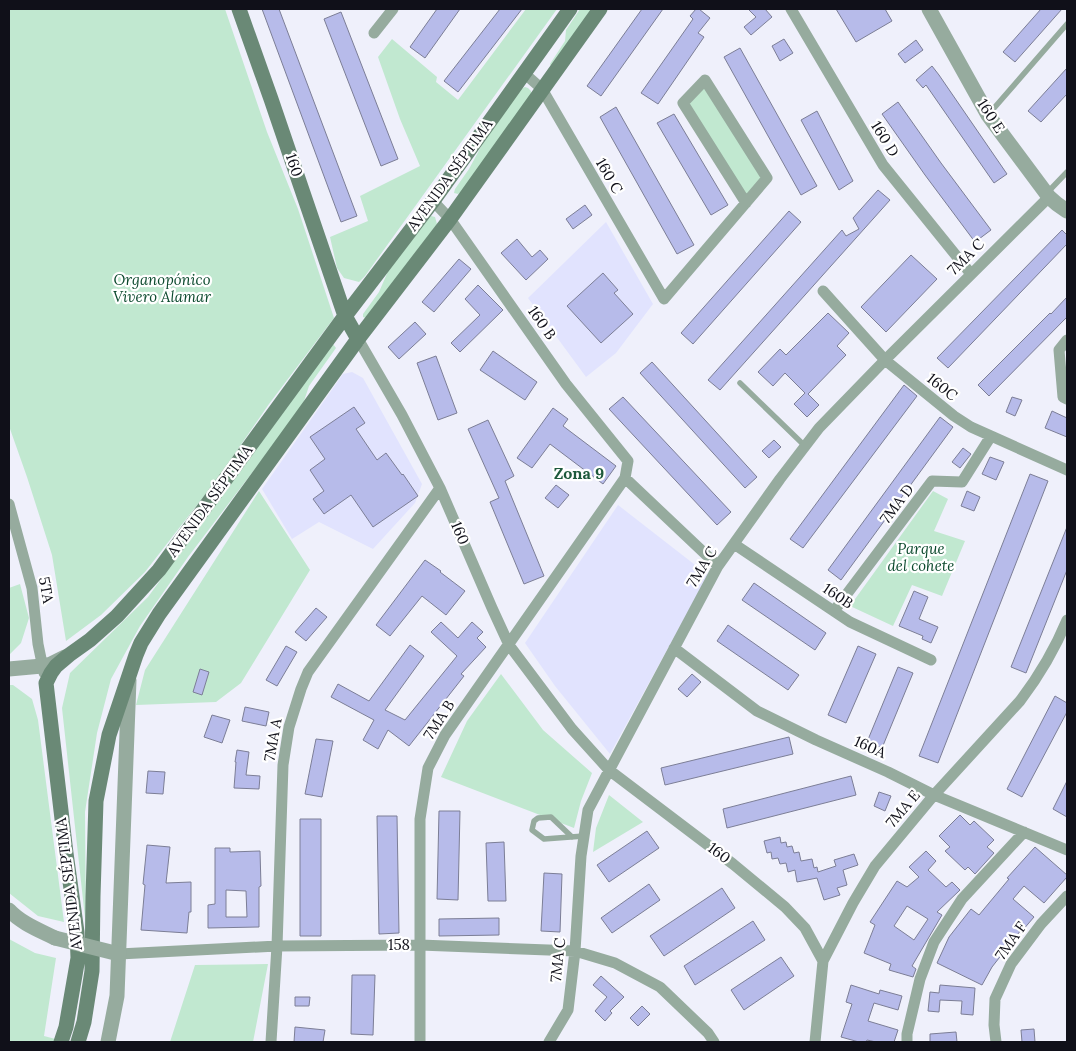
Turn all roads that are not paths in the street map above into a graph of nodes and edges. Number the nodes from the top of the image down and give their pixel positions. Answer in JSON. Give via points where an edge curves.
{"nodes":[{"id":1,"x":239,"y":9,"type":"edge"},
{"id":2,"x":393,"y":9,"type":"edge"},
{"id":3,"x":570,"y":9,"type":"edge"},
{"id":4,"x":600,"y":9,"type":"edge"},
{"id":5,"x":791,"y":9,"type":"edge"},
{"id":6,"x":929,"y":9,"type":"edge"},
{"id":7,"x":1067,"y":24,"type":"edge"},
{"id":8,"x":374,"y":33,"type":"dead end"},
{"id":9,"x":524,"y":73,"type":"junction"},
{"id":10,"x":542,"y":89,"type":"junction"},
{"id":11,"x":988,"y":115,"type":"junction"},
{"id":12,"x":1067,"y":172,"type":"edge"},
{"id":13,"x":1047,"y":195,"type":"junction"},
{"id":14,"x":433,"y":201,"type":"junction"},
{"id":15,"x":746,"y":203,"type":"junction"},
{"id":16,"x":1067,"y":212,"type":"edge"},
{"id":17,"x":450,"y":219,"type":"junction"},
{"id":18,"x":971,"y":274,"type":"junction"},
{"id":19,"x":823,"y":291,"type":"dead end"},
{"id":20,"x":345,"y":316,"type":"junction"},
{"id":21,"x":358,"y":339,"type":"junction"},
{"id":22,"x":1067,"y":340,"type":"edge"},
{"id":23,"x":884,"y":360,"type":"junction"},
{"id":24,"x":740,"y":383,"type":"dead end"},
{"id":25,"x":1065,"y":398,"type":"edge"},
{"id":26,"x":991,"y":436,"type":"junction"},
{"id":27,"x":805,"y":446,"type":"junction"},
{"id":28,"x":628,"y":462,"type":"joint"},
{"id":29,"x":1067,"y":470,"type":"edge"},
{"id":30,"x":625,"y":478,"type":"junction"},
{"id":31,"x":440,"y":488,"type":"junction"},
{"id":32,"x":9,"y":504,"type":"edge"},
{"id":33,"x":734,"y":544,"type":"junction"},
{"id":34,"x":718,"y":566,"type":"junction"},
{"id":35,"x":834,"y":611,"type":"junction"},
{"id":36,"x":1067,"y":620,"type":"edge"},
{"id":37,"x":38,"y":644,"type":"junction"},
{"id":38,"x":509,"y":645,"type":"junction"},
{"id":39,"x":674,"y":648,"type":"junction"},
{"id":40,"x":69,"y":655,"type":"junction"},
{"id":41,"x":931,"y":660,"type":"dead end"},
{"id":42,"x":42,"y":666,"type":"junction"},
{"id":43,"x":13,"y":668,"type":"edge"},
{"id":44,"x":130,"y":672,"type":"junction"},
{"id":45,"x":46,"y":686,"type":"junction"},
{"id":46,"x":609,"y":770,"type":"junction"},
{"id":47,"x":934,"y":795,"type":"junction"},
{"id":48,"x":1024,"y":832,"type":"junction"},
{"id":49,"x":578,"y":836,"type":"junction"},
{"id":50,"x":1067,"y":850,"type":"edge"},
{"id":51,"x":1067,"y":896,"type":"edge"},
{"id":52,"x":9,"y":910,"type":"edge"},
{"id":53,"x":420,"y":945,"type":"junction"},
{"id":54,"x":277,"y":946,"type":"junction"},
{"id":55,"x":575,"y":951,"type":"junction"},
{"id":56,"x":119,"y":954,"type":"junction"},
{"id":57,"x":823,"y":960,"type":"junction"},
{"id":58,"x":61,"y":1042,"type":"edge"},
{"id":59,"x":78,"y":1042,"type":"edge"},
{"id":60,"x":108,"y":1042,"type":"edge"},
{"id":61,"x":271,"y":1042,"type":"edge"},
{"id":62,"x":420,"y":1042,"type":"edge"},
{"id":63,"x":549,"y":1042,"type":"edge"},
{"id":64,"x":714,"y":1042,"type":"edge"},
{"id":65,"x":815,"y":1042,"type":"edge"},
{"id":66,"x":907,"y":1042,"type":"edge"},
{"id":67,"x":996,"y":1042,"type":"edge"}],
"edges":[{"from":1,"to":20,"type":"main road","name":"160"},
{"from":2,"to":8,"type":"street"},
{"from":3,"to":9,"type":"main road","name":"AVENIDA SÉPTIMA"},
{"from":4,"to":10,"type":"main road","name":"AVENIDA SÉPTIMA"},
{"from":5,"to":18,"type":"street","name":"160 D","via":[[882,165]]},
{"from":6,"to":11,"type":"street","name":"160 E"},
{"from":7,"to":11,"type":"lane"},
{"from":9,"to":10,"type":"street","name":"160 C"},
{"from":9,"to":14,"type":"main road","name":"AVENIDA SÉPTIMA"},
{"from":10,"to":15,"type":"street","name":"160 C","via":[[664,300]]},
{"from":10,"to":17,"type":"main road","name":"AVENIDA SÉPTIMA"},
{"from":11,"to":13,"type":"street","name":"160 E"},
{"from":12,"to":13,"type":"lane"},
{"from":13,"to":16,"type":"street","name":"160 E"},
{"from":13,"to":18,"type":"street","name":"7MA C"},
{"from":14,"to":17,"type":"street","name":"160 B"},
{"from":14,"to":20,"type":"main road","name":"AVENIDA SÉPTIMA"},
{"from":15,"to":15,"type":"street","via":[[683,103],[705,80],[767,178]]},
{"from":17,"to":21,"type":"main road","name":"AVENIDA SÉPTIMA"},
{"from":17,"to":28,"type":"street","name":"160 B","via":[[566,384]]},
{"from":18,"to":23,"type":"street","name":"7MA C"},
{"from":19,"to":23,"type":"street","name":"160C"},
{"from":20,"to":21,"type":"main road","name":"160"},
{"from":20,"to":40,"type":"main road","name":"AVENIDA SÉPTIMA","via":[[158,570],[111,621]]},
{"from":21,"to":31,"type":"street","name":"160"},
{"from":21,"to":44,"type":"main road","name":"AVENIDA SÉPTIMA","via":[[159,614],[141,644]]},
{"from":22,"to":25,"type":"street","via":[[1059,350]]},
{"from":23,"to":26,"type":"street","name":"160C","via":[[954,416]]},
{"from":23,"to":27,"type":"street","name":"7MA C","via":[[818,428]]},
{"from":24,"to":27,"type":"lane"},
{"from":26,"to":29,"type":"street","name":"160C"},
{"from":26,"to":35,"type":"street","name":"7MA D","via":[[962,482],[932,481]]},
{"from":27,"to":33,"type":"street","name":"7MA C"},
{"from":28,"to":30,"type":"street","name":"7MA B"},
{"from":30,"to":34,"type":"street"},
{"from":30,"to":38,"type":"street","name":"7MA B"},
{"from":31,"to":38,"type":"street","name":"160"},
{"from":31,"to":54,"type":"street","name":"7MA A","via":[[308,672],[301,688],[289,727],[283,765]]},
{"from":32,"to":37,"type":"street","name":"5TA","via":[[32,588]]},
{"from":33,"to":34,"type":"street","name":"7MA C"},
{"from":33,"to":35,"type":"street","name":"160B"},
{"from":34,"to":39,"type":"street","name":"7MA C"},
{"from":35,"to":41,"type":"street","name":"160B","via":[[850,622]]},
{"from":36,"to":47,"type":"street","name":"7MA E","via":[[1060,638],[1020,701]]},
{"from":37,"to":42,"type":"street","name":"5TA"},
{"from":37,"to":43,"type":"street","via":[[32,658]]},
{"from":38,"to":46,"type":"street","name":"160","via":[[572,729]]},
{"from":38,"to":53,"type":"street","name":"7MA B","via":[[446,735],[428,768],[420,819]]},
{"from":39,"to":46,"type":"street","name":"7MA C"},
{"from":39,"to":47,"type":"street","name":"160A","via":[[757,711]]},
{"from":40,"to":42,"type":"street"},
{"from":40,"to":45,"type":"main road","name":"AVENIDA SÉPTIMA","via":[[51,673]]},
{"from":42,"to":43,"type":"street"},
{"from":42,"to":45,"type":"street","name":"5TA"},
{"from":43,"to":45,"type":"street","via":[[29,672]]},
{"from":44,"to":56,"type":"street","name":"AVENIDA SÉPTIMA"},
{"from":44,"to":59,"type":"main road","name":"AVENIDA SÉPTIMA","via":[[109,735],[96,801],[92,971]]},
{"from":45,"to":58,"type":"main road","name":"AVENIDA SÉPTIMA","via":[[77,932],[78,958]]},
{"from":46,"to":49,"type":"street","name":"7MA C"},
{"from":46,"to":57,"type":"street","name":"160","via":[[785,907],[805,928]]},
{"from":47,"to":48,"type":"street","name":"160A"},
{"from":47,"to":57,"type":"street","name":"7MA E","via":[[875,866]]},
{"from":48,"to":50,"type":"street","name":"160A"},
{"from":48,"to":66,"type":"street","via":[[962,899],[934,942],[920,979]]},
{"from":49,"to":49,"type":"lane","via":[[544,839],[532,830],[534,821],[552,817]]},
{"from":49,"to":55,"type":"street","name":"7MA C","via":[[581,856]]},
{"from":51,"to":67,"type":"street","name":"7MA F","via":[[1011,964],[995,999]]},
{"from":52,"to":56,"type":"street","name":"158","bridge":true,"via":[[56,938]]},
{"from":53,"to":54,"type":"street","name":"158"},
{"from":53,"to":55,"type":"street","name":"158"},
{"from":53,"to":62,"type":"street","name":"7MA B"},
{"from":54,"to":56,"type":"street","name":"158"},
{"from":54,"to":61,"type":"street","name":"7MA A"},
{"from":55,"to":63,"type":"street","name":"7MA C","via":[[568,1010]]},
{"from":55,"to":64,"type":"street","name":"158","via":[[615,962],[660,987]]},
{"from":56,"to":60,"type":"street","name":"AVENIDA SÉPTIMA","via":[[117,996]]},
{"from":57,"to":65,"type":"street","name":"7MA E"}]}
